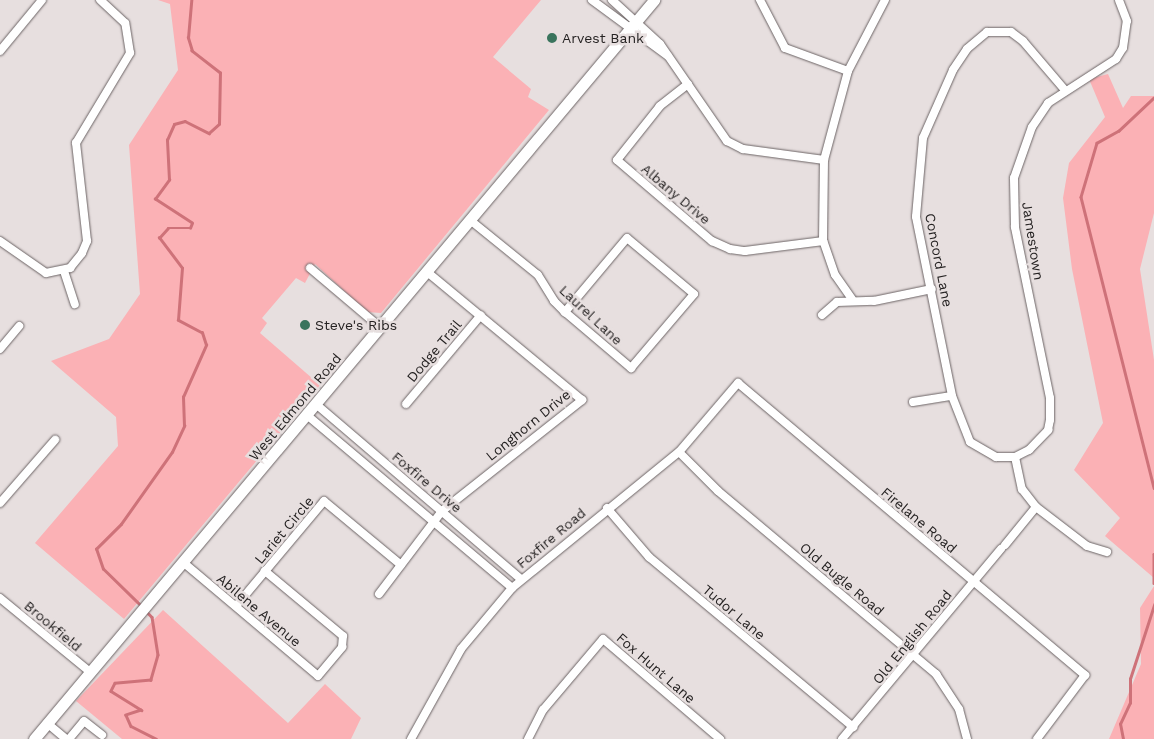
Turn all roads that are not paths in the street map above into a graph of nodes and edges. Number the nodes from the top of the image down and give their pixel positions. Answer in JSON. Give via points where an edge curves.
{"nodes":[{"id":1,"x":42,"y":0,"type":"edge"},
{"id":2,"x":101,"y":0,"type":"edge"},
{"id":3,"x":592,"y":0,"type":"edge"},
{"id":4,"x":612,"y":0,"type":"edge"},
{"id":5,"x":654,"y":0,"type":"edge"},
{"id":6,"x":760,"y":0,"type":"edge"},
{"id":7,"x":885,"y":0,"type":"edge"},
{"id":8,"x":1119,"y":0,"type":"edge"},
{"id":9,"x":636,"y":21,"type":"junction"},
{"id":10,"x":628,"y":30,"type":"junction"},
{"id":11,"x":0,"y":51,"type":"edge"},
{"id":12,"x":670,"y":57,"type":"junction"},
{"id":13,"x":848,"y":71,"type":"junction"},
{"id":14,"x":688,"y":84,"type":"junction"},
{"id":15,"x":1064,"y":89,"type":"junction"},
{"id":16,"x":824,"y":160,"type":"junction"},
{"id":17,"x":470,"y":220,"type":"junction"},
{"id":18,"x":0,"y":241,"type":"edge"},
{"id":19,"x":823,"y":241,"type":"junction"},
{"id":20,"x":310,"y":268,"type":"dead end"},
{"id":21,"x":64,"y":271,"type":"junction"},
{"id":22,"x":427,"y":272,"type":"junction"},
{"id":23,"x":932,"y":289,"type":"junction"},
{"id":24,"x":852,"y":299,"type":"junction"},
{"id":25,"x":75,"y":304,"type":"dead end"},
{"id":26,"x":565,"y":312,"type":"junction"},
{"id":27,"x":481,"y":315,"type":"junction"},
{"id":28,"x":822,"y":315,"type":"dead end"},
{"id":29,"x":19,"y":326,"type":"dead end"},
{"id":30,"x":381,"y":328,"type":"junction"},
{"id":31,"x":0,"y":349,"type":"edge"},
{"id":32,"x":738,"y":383,"type":"joint"},
{"id":33,"x":952,"y":396,"type":"junction"},
{"id":34,"x":913,"y":402,"type":"dead end"},
{"id":35,"x":406,"y":404,"type":"dead end"},
{"id":36,"x":317,"y":405,"type":"junction"},
{"id":37,"x":308,"y":416,"type":"junction"},
{"id":38,"x":55,"y":440,"type":"dead end"},
{"id":39,"x":679,"y":452,"type":"junction"},
{"id":40,"x":1015,"y":457,"type":"junction"},
{"id":41,"x":0,"y":503,"type":"edge"},
{"id":42,"x":1036,"y":507,"type":"junction"},
{"id":43,"x":607,"y":508,"type":"junction"},
{"id":44,"x":442,"y":511,"type":"junction"},
{"id":45,"x":434,"y":522,"type":"junction"},
{"id":46,"x":1107,"y":552,"type":"dead end"},
{"id":47,"x":184,"y":563,"type":"junction"},
{"id":48,"x":401,"y":565,"type":"junction"},
{"id":49,"x":266,"y":571,"type":"junction"},
{"id":50,"x":522,"y":578,"type":"junction"},
{"id":51,"x":973,"y":583,"type":"junction"},
{"id":52,"x":512,"y":588,"type":"junction"},
{"id":53,"x":379,"y":594,"type":"dead end"},
{"id":54,"x":0,"y":598,"type":"edge"},
{"id":55,"x":236,"y":606,"type":"junction"},
{"id":56,"x":913,"y":656,"type":"junction"},
{"id":57,"x":90,"y":672,"type":"junction"},
{"id":58,"x":47,"y":723,"type":"junction"},
{"id":59,"x":853,"y":727,"type":"junction"},
{"id":60,"x":102,"y":735,"type":"dead end"},
{"id":61,"x":34,"y":739,"type":"edge"},
{"id":62,"x":68,"y":739,"type":"edge"},
{"id":63,"x":411,"y":739,"type":"edge"},
{"id":64,"x":528,"y":739,"type":"edge"},
{"id":65,"x":720,"y":739,"type":"edge"},
{"id":66,"x":842,"y":739,"type":"edge"},
{"id":67,"x":967,"y":739,"type":"edge"},
{"id":68,"x":1037,"y":739,"type":"edge"}],
"edges":[{"from":1,"to":11,"type":"street"},
{"from":2,"to":21,"type":"street","via":[[125,23],[130,53],[76,143],[87,241],[76,264]]},
{"from":3,"to":10,"type":"street"},
{"from":4,"to":9,"type":"street"},
{"from":5,"to":9,"type":"main road","name":"West Edmond Road"},
{"from":6,"to":13,"type":"street","via":[[785,48]]},
{"from":7,"to":13,"type":"street"},
{"from":8,"to":15,"type":"street","name":"Jamestown","via":[[1127,20],[1123,48],[1110,63]]},
{"from":9,"to":10,"type":"main road","name":"West Edmond Road"},
{"from":9,"to":12,"type":"street"},
{"from":10,"to":12,"type":"street"},
{"from":10,"to":17,"type":"main road","name":"West Edmond Road"},
{"from":12,"to":14,"type":"street"},
{"from":13,"to":16,"type":"street"},
{"from":14,"to":16,"type":"street","via":[[713,126],[734,146]]},
{"from":14,"to":19,"type":"street","name":"Albany Drive","via":[[660,106],[617,160],[712,241],[730,249],[745,251]]},
{"from":15,"to":23,"type":"street","name":"Concord Lane","via":[[1023,41],[998,29],[978,38],[953,70],[935,102],[917,176],[916,218]]},
{"from":15,"to":40,"type":"street","name":"Jamestown","via":[[1032,127],[1014,178],[1015,227],[1050,398],[1048,430],[1029,450]]},
{"from":16,"to":19,"type":"street"},
{"from":17,"to":22,"type":"main road","name":"West Edmond Road"},
{"from":17,"to":26,"type":"street","name":"Laurel Lane","via":[[538,275]]},
{"from":18,"to":21,"type":"street","via":[[35,268]]},
{"from":19,"to":24,"type":"street","via":[[841,288]]},
{"from":20,"to":30,"type":"street"},
{"from":21,"to":25,"type":"street"},
{"from":22,"to":27,"type":"street","name":"Longhorn Drive"},
{"from":22,"to":30,"type":"main road","name":"West Edmond Road"},
{"from":23,"to":24,"type":"street","via":[[874,301]]},
{"from":23,"to":33,"type":"street","name":"Concord Lane"},
{"from":24,"to":28,"type":"street","via":[[837,302]]},
{"from":26,"to":26,"type":"street","name":"Laurel Lane","via":[[627,238],[694,294],[631,368]]},
{"from":27,"to":35,"type":"street","name":"Dodge Trail"},
{"from":27,"to":44,"type":"street","name":"Longhorn Drive","via":[[582,400]]},
{"from":29,"to":31,"type":"street"},
{"from":30,"to":36,"type":"main road","name":"West Edmond Road"},
{"from":32,"to":39,"type":"street","name":"Foxfire Road"},
{"from":32,"to":51,"type":"street","name":"Firelane Road"},
{"from":33,"to":34,"type":"street"},
{"from":33,"to":40,"type":"street","name":"Concord Lane","via":[[970,442],[982,452]]},
{"from":36,"to":37,"type":"main road","name":"West Edmond Road"},
{"from":36,"to":44,"type":"street","name":"Foxfire Drive"},
{"from":37,"to":45,"type":"street","name":"Foxfire Drive"},
{"from":37,"to":47,"type":"main road","name":"West Edmond Road"},
{"from":38,"to":41,"type":"street"},
{"from":39,"to":43,"type":"street","name":"Foxfire Road"},
{"from":39,"to":56,"type":"street","name":"Old Bugle Road"},
{"from":40,"to":42,"type":"street","via":[[1022,489]]},
{"from":42,"to":46,"type":"street","via":[[1086,546]]},
{"from":42,"to":51,"type":"street","name":"Old English Road"},
{"from":43,"to":50,"type":"street","name":"Foxfire Road"},
{"from":43,"to":59,"type":"street","name":"Tudor Lane","via":[[649,557]]},
{"from":44,"to":45,"type":"street","name":"Longhorn Drive"},
{"from":44,"to":50,"type":"street","name":"Foxfire Drive"},
{"from":45,"to":48,"type":"street","name":"Longhorn Drive"},
{"from":45,"to":52,"type":"street","name":"Foxfire Drive"},
{"from":47,"to":55,"type":"street","name":"Abilene Avenue"},
{"from":47,"to":57,"type":"main road","name":"West Edmond Road"},
{"from":48,"to":49,"type":"street","name":"Lariet Circle","via":[[324,502]]},
{"from":48,"to":53,"type":"street","name":"Longhorn Drive"},
{"from":49,"to":55,"type":"street","name":"Lariet Circle"},
{"from":49,"to":55,"type":"street","name":"Abilene Avenue","via":[[343,636],[342,647],[318,676]]},
{"from":50,"to":52,"type":"street","name":"Foxfire Road"},
{"from":51,"to":56,"type":"street","name":"Old English Road"},
{"from":51,"to":68,"type":"street","name":"Firelane Road","via":[[1085,675]]},
{"from":52,"to":63,"type":"street","name":"Foxfire Road","via":[[461,649]]},
{"from":54,"to":57,"type":"street","name":"Brookfield"},
{"from":56,"to":59,"type":"street","name":"Old English Road"},
{"from":56,"to":67,"type":"street","name":"Old Bugle Road","via":[[950,690]]},
{"from":57,"to":58,"type":"main road","name":"West Edmond Road"},
{"from":58,"to":61,"type":"main road","name":"West Edmond Road"},
{"from":58,"to":62,"type":"street"},
{"from":59,"to":66,"type":"street","name":"Old English Road"},
{"from":60,"to":62,"type":"street","via":[[84,721]]},
{"from":64,"to":65,"type":"street","name":"Fox Hunt Lane","via":[[543,710],[603,639]]}]}
